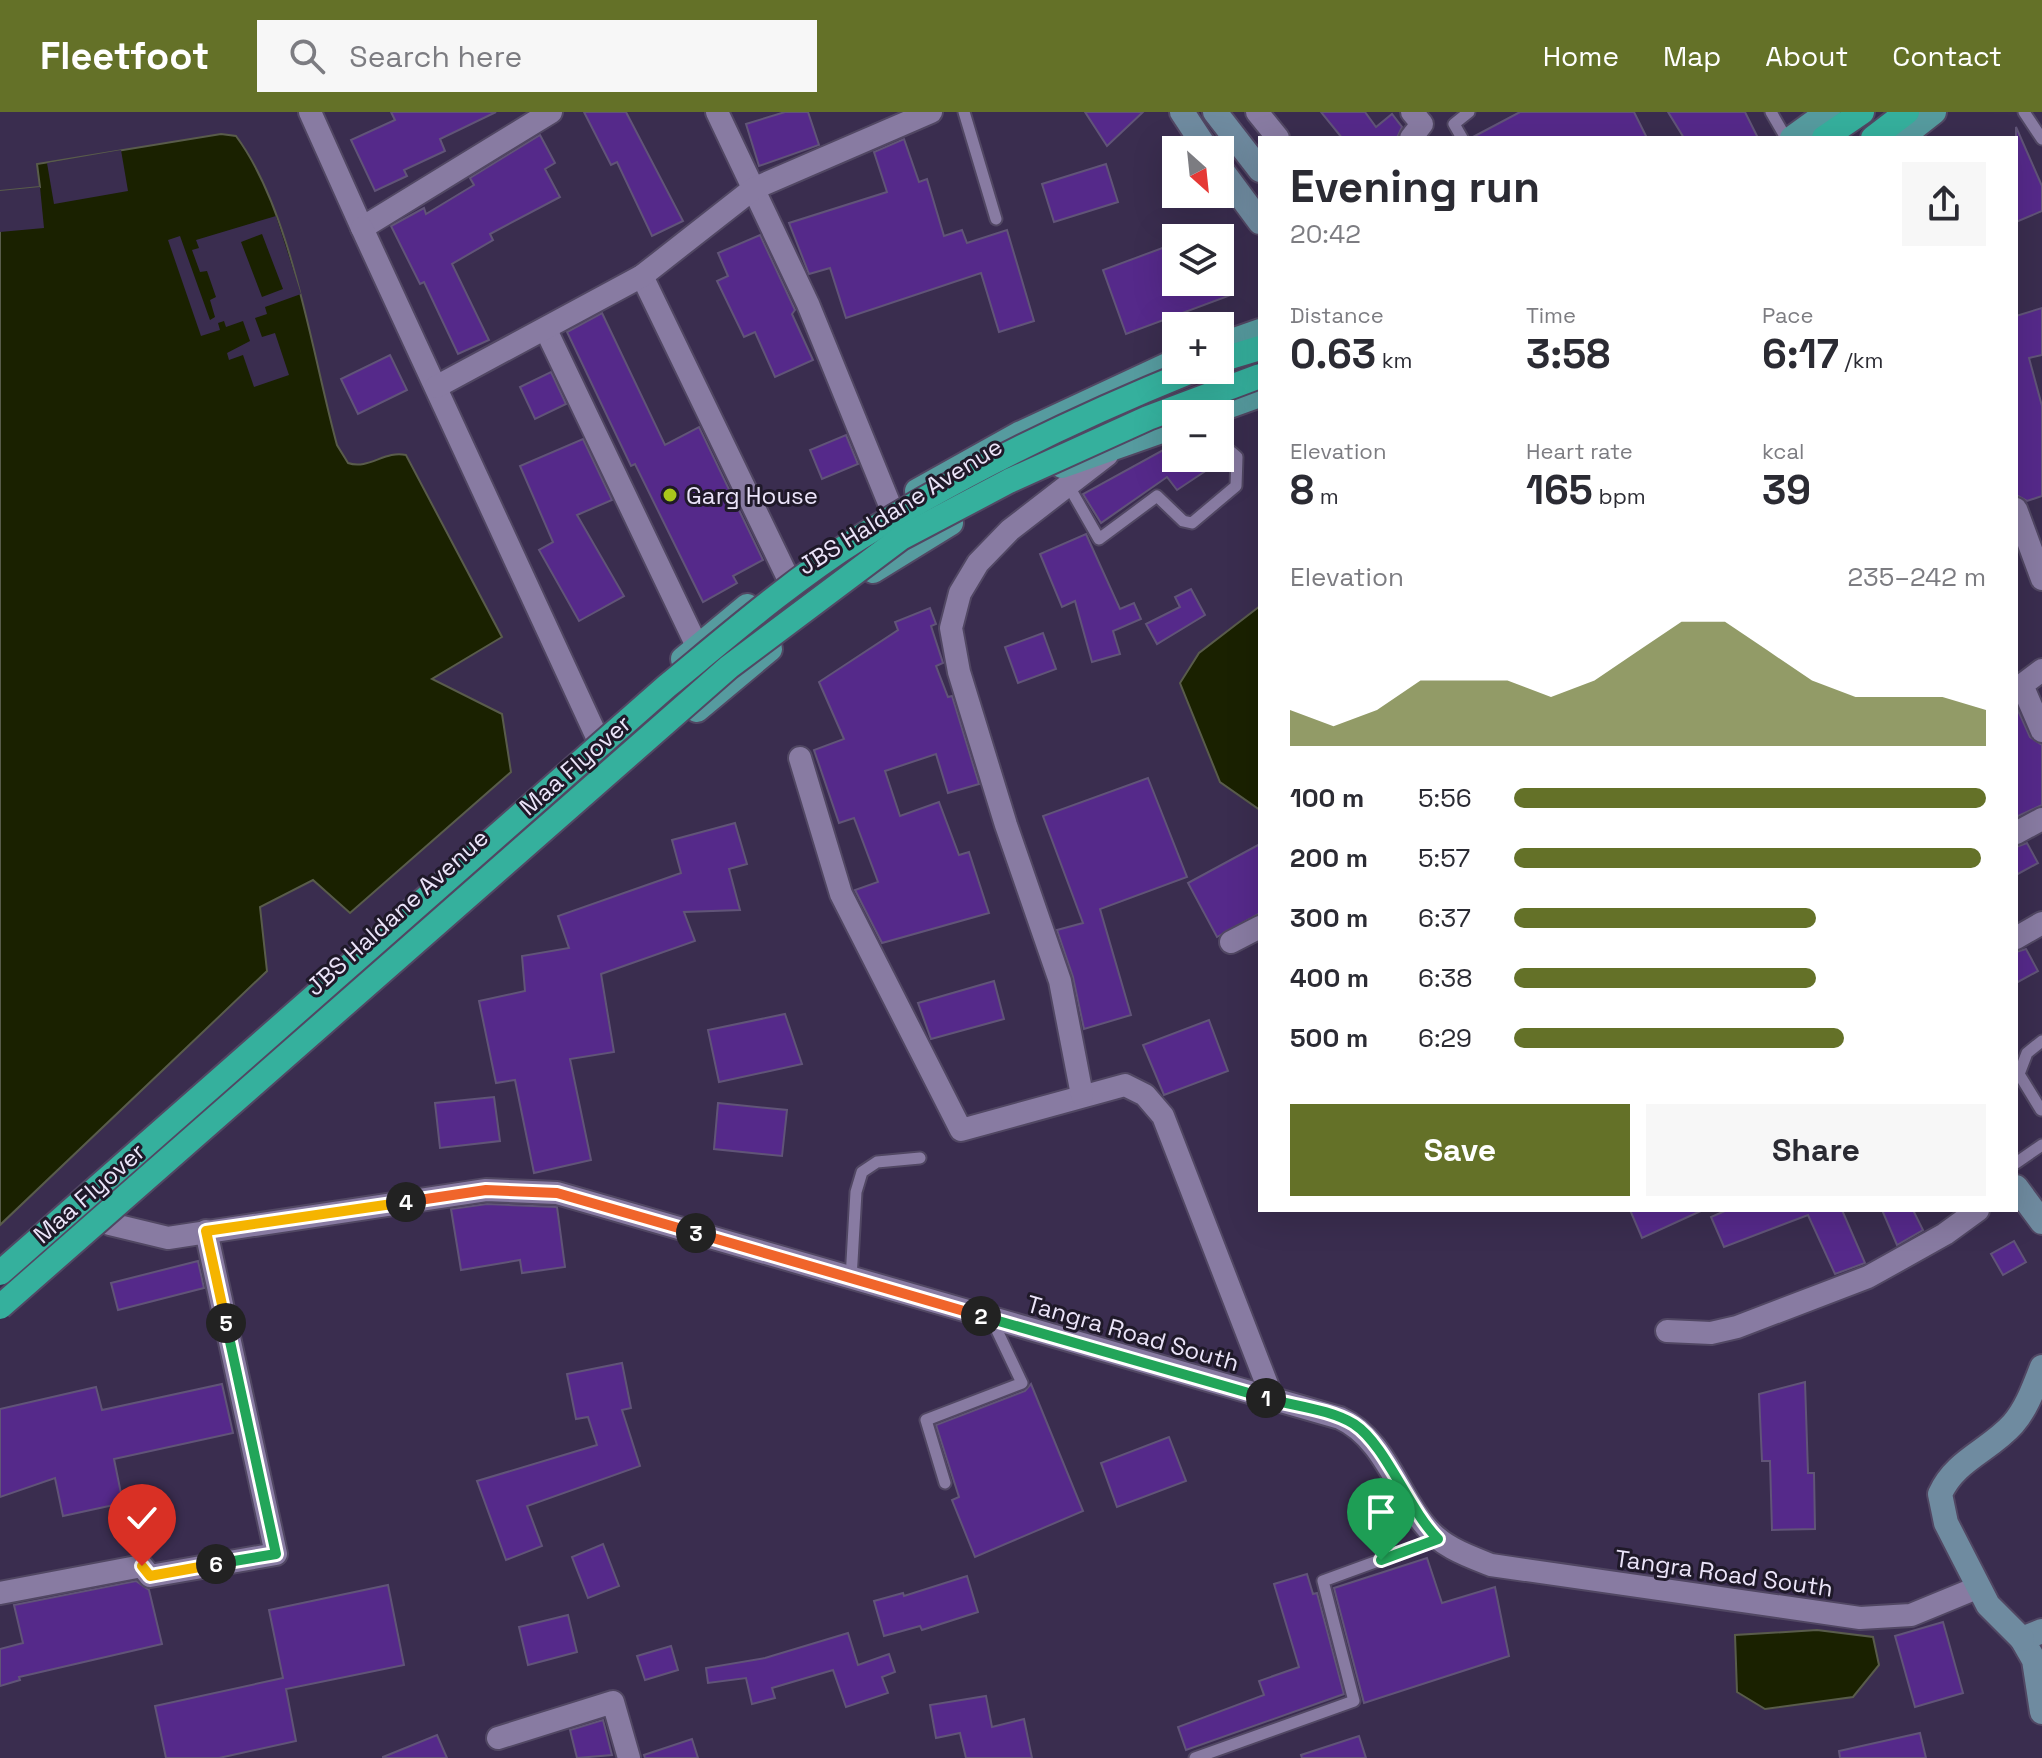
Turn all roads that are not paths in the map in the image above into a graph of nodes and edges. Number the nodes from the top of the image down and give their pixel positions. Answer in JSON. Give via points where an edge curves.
{"nodes":[{"id":1,"x":310,"y":112,"type":"edge"},
{"id":2,"x":551,"y":112,"type":"edge"},
{"id":3,"x":717,"y":112,"type":"edge"},
{"id":4,"x":931,"y":112,"type":"edge"},
{"id":5,"x":964,"y":112,"type":"edge"},
{"id":6,"x":1182,"y":112,"type":"edge"},
{"id":7,"x":1215,"y":112,"type":"edge"},
{"id":8,"x":1257,"y":112,"type":"edge"},
{"id":9,"x":1469,"y":112,"type":"edge"},
{"id":10,"x":1771,"y":112,"type":"edge"},
{"id":11,"x":1828,"y":112,"type":"edge"},
{"id":12,"x":1862,"y":112,"type":"edge"},
{"id":13,"x":1934,"y":112,"type":"edge"},
{"id":14,"x":2024,"y":112,"type":"edge"},
{"id":15,"x":1908,"y":130,"type":"edge"},
{"id":16,"x":1198,"y":136,"type":"edge"},
{"id":17,"x":1276,"y":136,"type":"edge"},
{"id":18,"x":1461,"y":136,"type":"edge"},
{"id":19,"x":1788,"y":136,"type":"edge"},
{"id":20,"x":1792,"y":136,"type":"edge"},
{"id":21,"x":1827,"y":136,"type":"edge"},
{"id":22,"x":1882,"y":136,"type":"edge"},
{"id":23,"x":2042,"y":139,"type":"edge"},
{"id":24,"x":1258,"y":167,"type":"edge"},
{"id":25,"x":1234,"y":187,"type":"edge"},
{"id":26,"x":753,"y":189,"type":"junction"},
{"id":27,"x":996,"y":219,"type":"dead end"},
{"id":28,"x":1258,"y":219,"type":"edge"},
{"id":29,"x":362,"y":228,"type":"junction"},
{"id":30,"x":642,"y":276,"type":"junction"},
{"id":31,"x":546,"y":330,"type":"junction"},
{"id":32,"x":1258,"y":332,"type":"edge"},
{"id":33,"x":1234,"y":340,"type":"edge"},
{"id":34,"x":1258,"y":349,"type":"edge"},
{"id":35,"x":1234,"y":356,"type":"edge"},
{"id":36,"x":1162,"y":368,"type":"edge"},
{"id":37,"x":1258,"y":377,"type":"edge"},
{"id":38,"x":1162,"y":382,"type":"edge"},
{"id":39,"x":436,"y":387,"type":"junction"},
{"id":40,"x":1258,"y":396,"type":"edge"},
{"id":41,"x":1234,"y":404,"type":"edge"},
{"id":42,"x":1162,"y":431,"type":"edge"},
{"id":43,"x":1114,"y":450,"type":"junction"},
{"id":44,"x":1234,"y":454,"type":"edge"},
{"id":45,"x":1067,"y":483,"type":"junction"},
{"id":46,"x":891,"y":508,"type":"junction"},
{"id":47,"x":2018,"y":523,"type":"edge"},
{"id":48,"x":787,"y":576,"type":"junction"},
{"id":49,"x":2042,"y":579,"type":"edge"},
{"id":50,"x":697,"y":646,"type":"junction"},
{"id":51,"x":2042,"y":670,"type":"edge"},
{"id":52,"x":2042,"y":731,"type":"edge"},
{"id":53,"x":596,"y":735,"type":"junction"},
{"id":54,"x":800,"y":758,"type":"dead end"},
{"id":55,"x":2042,"y":819,"type":"edge"},
{"id":56,"x":2018,"y":832,"type":"edge"},
{"id":57,"x":2042,"y":923,"type":"edge"},
{"id":58,"x":1258,"y":928,"type":"edge"},
{"id":59,"x":2018,"y":937,"type":"edge"},
{"id":60,"x":1231,"y":942,"type":"dead end"},
{"id":61,"x":2042,"y":1041,"type":"edge"},
{"id":62,"x":1082,"y":1095,"type":"junction"},
{"id":63,"x":2041,"y":1110,"type":"edge"},
{"id":64,"x":2042,"y":1145,"type":"edge"},
{"id":65,"x":920,"y":1158,"type":"dead end"},
{"id":66,"x":2018,"y":1162,"type":"edge"},
{"id":67,"x":2018,"y":1190,"type":"edge"},
{"id":68,"x":81,"y":1191,"type":"junction"},
{"id":69,"x":1975,"y":1212,"type":"edge"},
{"id":70,"x":2041,"y":1219,"type":"edge"},
{"id":71,"x":110,"y":1224,"type":"junction"},
{"id":72,"x":206,"y":1231,"type":"junction"},
{"id":73,"x":0,"y":1260,"type":"edge"},
{"id":74,"x":0,"y":1273,"type":"edge"},
{"id":75,"x":851,"y":1279,"type":"junction"},
{"id":76,"x":0,"y":1307,"type":"edge"},
{"id":77,"x":0,"y":1320,"type":"edge"},
{"id":78,"x":992,"y":1320,"type":"junction"},
{"id":79,"x":1667,"y":1331,"type":"dead end"},
{"id":80,"x":2042,"y":1367,"type":"edge"},
{"id":81,"x":1273,"y":1400,"type":"junction"},
{"id":82,"x":945,"y":1483,"type":"dead end"},
{"id":83,"x":1438,"y":1539,"type":"junction"},
{"id":84,"x":1979,"y":1587,"type":"junction"},
{"id":85,"x":0,"y":1593,"type":"edge"},
{"id":86,"x":2032,"y":1635,"type":"edge"},
{"id":87,"x":2042,"y":1712,"type":"edge"},
{"id":88,"x":498,"y":1738,"type":"dead end"},
{"id":89,"x":629,"y":1758,"type":"edge"},
{"id":90,"x":1195,"y":1758,"type":"edge"}],
"edges":[{"from":1,"to":29,"type":"street"},
{"from":2,"to":29,"type":"street"},
{"from":3,"to":26,"type":"street"},
{"from":4,"to":26,"type":"street"},
{"from":5,"to":27,"type":"lane"},
{"from":6,"to":16,"type":"street"},
{"from":7,"to":24,"type":"street"},
{"from":8,"to":17,"type":"street"},
{"from":9,"to":18,"type":"lane","via":[[1454,124]]},
{"from":10,"to":19,"type":"lane"},
{"from":11,"to":20,"type":"main road"},
{"from":12,"to":21,"type":"highway"},
{"from":13,"to":15,"type":"main road"},
{"from":14,"to":23,"type":"lane"},
{"from":15,"to":22,"type":"highway"},
{"from":25,"to":28,"type":"street"},
{"from":26,"to":30,"type":"street"},
{"from":26,"to":46,"type":"street","via":[[808,304]]},
{"from":29,"to":39,"type":"street"},
{"from":30,"to":31,"type":"street"},
{"from":30,"to":48,"type":"street"},
{"from":31,"to":39,"type":"street"},
{"from":31,"to":50,"type":"street"},
{"from":32,"to":33,"type":"main road"},
{"from":34,"to":35,"type":"highway"},
{"from":36,"to":46,"type":"main road","name":"JBS Haldane Avenue","via":[[1019,434]]},
{"from":37,"to":76,"type":"highway","name":"Maa Flyover","bridge":true,"via":[[1148,418],[1009,481],[901,538],[803,610],[718,678]]},
{"from":38,"to":74,"type":"highway","name":"Maa Flyover","bridge":true,"via":[[989,464],[856,540],[765,607],[667,686]]},
{"from":39,"to":53,"type":"street"},
{"from":40,"to":41,"type":"main road"},
{"from":42,"to":43,"type":"main road","name":"JBS Haldane Avenue"},
{"from":43,"to":45,"type":"street"},
{"from":43,"to":71,"type":"main road","name":"JBS Haldane Avenue","via":[[1069,463],[965,515],[819,609],[618,775]]},
{"from":44,"to":45,"type":"lane","via":[[1236,486],[1192,523],[1157,496],[1099,539]]},
{"from":45,"to":62,"type":"street","via":[[978,563],[960,593],[951,628],[964,689],[1060,981]]},
{"from":46,"to":48,"type":"main road","name":"JBS Haldane Avenue"},
{"from":47,"to":49,"type":"street"},
{"from":48,"to":50,"type":"main road","name":"JBS Haldane Avenue"},
{"from":50,"to":53,"type":"main road","name":"JBS Haldane Avenue"},
{"from":51,"to":52,"type":"street","via":[[2022,685]]},
{"from":53,"to":68,"type":"main road","name":"JBS Haldane Avenue"},
{"from":54,"to":62,"type":"street","via":[[841,894],[961,1130]]},
{"from":55,"to":56,"type":"street"},
{"from":57,"to":59,"type":"street"},
{"from":58,"to":60,"type":"street"},
{"from":61,"to":63,"type":"lane","via":[[2027,1053],[2019,1074]]},
{"from":62,"to":81,"type":"street","via":[[1125,1085],[1145,1095],[1163,1116]]},
{"from":64,"to":66,"type":"lane"},
{"from":65,"to":75,"type":"lane","via":[[877,1162],[862,1172]]},
{"from":67,"to":70,"type":"street"},
{"from":68,"to":71,"type":"street"},
{"from":68,"to":73,"type":"main road","name":"JBS Haldane Avenue"},
{"from":69,"to":79,"type":"street","via":[[1868,1277],[1737,1327],[1711,1333]]},
{"from":71,"to":72,"type":"street","name":"Tangra Road South","via":[[168,1238]]},
{"from":71,"to":77,"type":"main road","name":"JBS Haldane Avenue"},
{"from":72,"to":75,"type":"street","name":"Tangra Road South","via":[[486,1190],[528,1190],[584,1199]]},
{"from":72,"to":85,"type":"street","via":[[276,1554],[150,1576],[142,1566]]},
{"from":75,"to":78,"type":"street","name":"Tangra Road South"},
{"from":78,"to":81,"type":"street","name":"Tangra Road South"},
{"from":78,"to":82,"type":"lane","via":[[1022,1383],[926,1420]]},
{"from":80,"to":84,"type":"street","via":[[2013,1424],[1959,1465],[1940,1494],[1946,1523]]},
{"from":81,"to":83,"type":"street","name":"Tangra Road South","via":[[1355,1425]]},
{"from":83,"to":84,"type":"street","name":"Tangra Road South","via":[[1491,1565],[1860,1618],[1911,1615]]},
{"from":83,"to":90,"type":"lane","via":[[1323,1581],[1354,1701]]},
{"from":84,"to":86,"type":"street","via":[[1988,1605]]},
{"from":86,"to":87,"type":"street"},
{"from":88,"to":89,"type":"street","via":[[613,1702]]}]}
